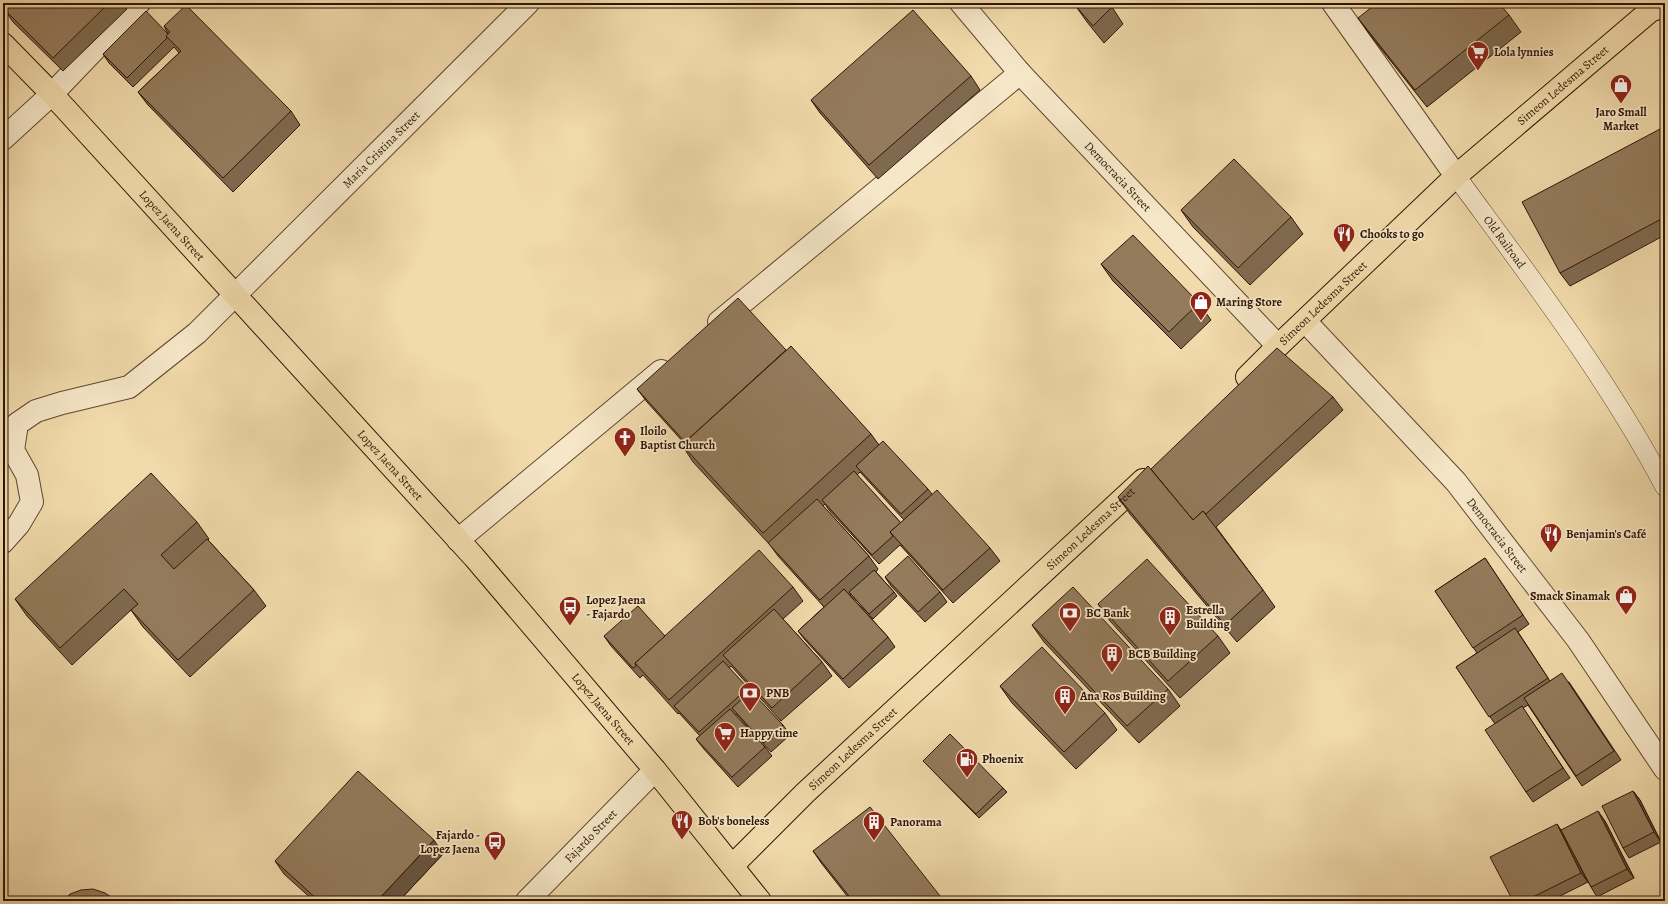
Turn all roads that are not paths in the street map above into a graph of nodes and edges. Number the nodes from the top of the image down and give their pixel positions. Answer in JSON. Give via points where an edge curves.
{"nodes":[{"id":1,"x":139,"y":3,"type":"edge"},
{"id":2,"x":528,"y":3,"type":"edge"},
{"id":3,"x":961,"y":3,"type":"edge"},
{"id":4,"x":1334,"y":3,"type":"edge"},
{"id":5,"x":1665,"y":5,"type":"edge"},
{"id":6,"x":3,"y":44,"type":"edge"},
{"id":7,"x":1020,"y":73,"type":"junction"},
{"id":8,"x":52,"y":94,"type":"junction"},
{"id":9,"x":3,"y":140,"type":"edge"},
{"id":10,"x":1456,"y":176,"type":"junction"},
{"id":11,"x":235,"y":295,"type":"junction"},
{"id":12,"x":1305,"y":321,"type":"junction"},
{"id":13,"x":702,"y":337,"type":"edge"},
{"id":14,"x":1278,"y":346,"type":"junction"},
{"id":15,"x":678,"y":357,"type":"edge"},
{"id":16,"x":1234,"y":391,"type":"edge"},
{"id":17,"x":1155,"y":469,"type":"edge"},
{"id":18,"x":1665,"y":487,"type":"edge"},
{"id":19,"x":458,"y":540,"type":"junction"},
{"id":20,"x":3,"y":542,"type":"edge"},
{"id":21,"x":1665,"y":769,"type":"edge"},
{"id":22,"x":655,"y":770,"type":"junction"},
{"id":23,"x":733,"y":865,"type":"junction"},
{"id":24,"x":527,"y":901,"type":"edge"},
{"id":25,"x":760,"y":901,"type":"edge"}],
"edges":[{"from":1,"to":8,"type":"street"},
{"from":2,"to":11,"type":"street","name":"Maria Cristina Street"},
{"from":3,"to":7,"type":"street","name":"Democracia Street"},
{"from":4,"to":10,"type":"street","name":"Old Railroad"},
{"from":5,"to":10,"type":"main road","name":"Simeon Ledesma Street","via":[[1650,11]]},
{"from":6,"to":8,"type":"main road","name":"Lopez Jaena Street"},
{"from":7,"to":13,"type":"street"},
{"from":7,"to":14,"type":"street","name":"Democracia Street"},
{"from":8,"to":9,"type":"street"},
{"from":8,"to":11,"type":"main road","name":"Lopez Jaena Street"},
{"from":10,"to":12,"type":"main road","name":"Simeon Ledesma Street"},
{"from":10,"to":18,"type":"lane","name":"Old Railroad","via":[[1599,376]]},
{"from":11,"to":19,"type":"main road","name":"Lopez Jaena Street"},
{"from":11,"to":20,"type":"street","name":"Maria Cristina Street","via":[[197,333],[129,387],[36,411],[17,424],[13,450],[27,476],[32,502],[19,524]]},
{"from":12,"to":14,"type":"main road","name":"Simeon Ledesma Street"},
{"from":12,"to":21,"type":"street","name":"Democracia Street","via":[[1456,482],[1578,640]]},
{"from":14,"to":16,"type":"main road","name":"Simeon Ledesma Street"},
{"from":15,"to":19,"type":"street"},
{"from":17,"to":23,"type":"main road","name":"Simeon Ledesma Street","via":[[804,793]]},
{"from":19,"to":22,"type":"main road","name":"Lopez Jaena Street"},
{"from":22,"to":23,"type":"main road","name":"Lopez Jaena Street"},
{"from":22,"to":24,"type":"street","name":"Fajardo Street"},
{"from":23,"to":25,"type":"main road","name":"Lopez Jaena Street"}]}
